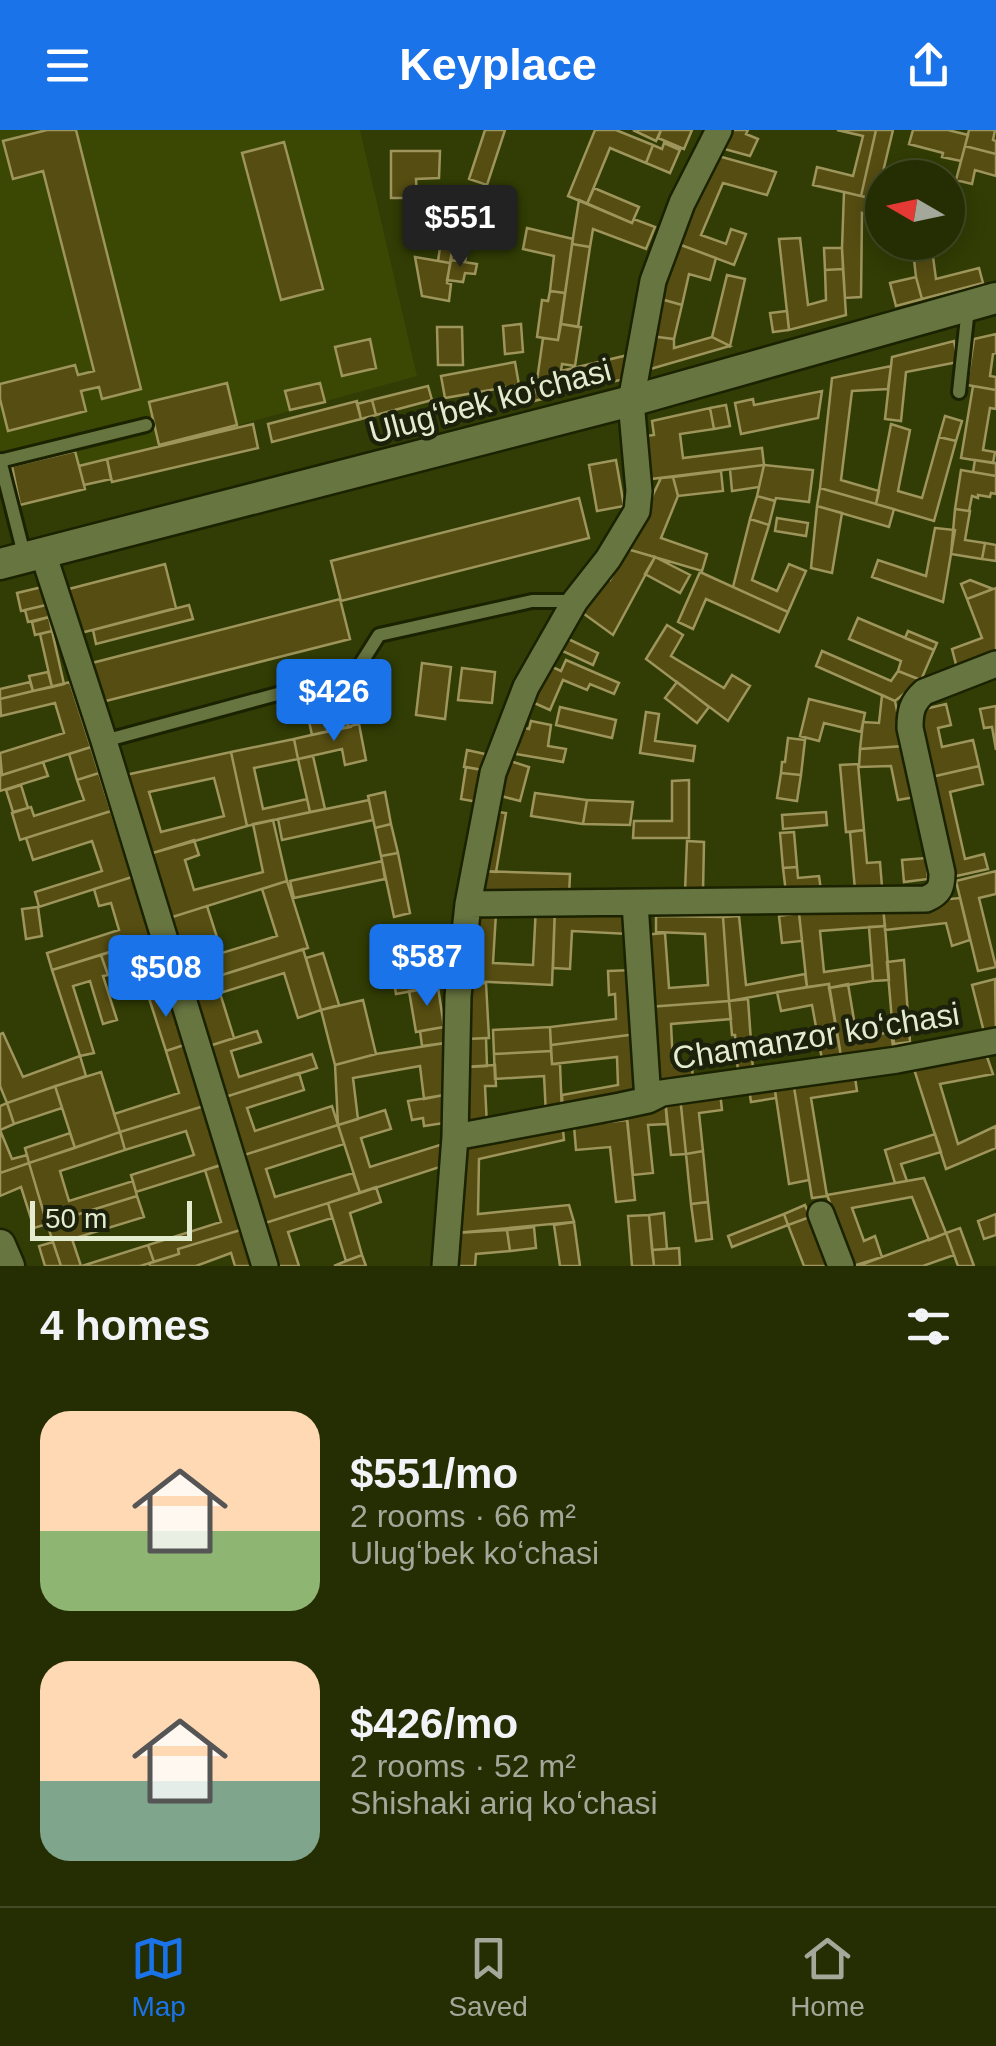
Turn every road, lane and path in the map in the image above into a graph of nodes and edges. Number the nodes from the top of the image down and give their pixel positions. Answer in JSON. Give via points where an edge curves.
{"nodes":[{"id":1,"x":719,"y":130,"type":"edge"},
{"id":2,"x":982,"y":302,"type":"edge"},
{"id":3,"x":959,"y":392,"type":"dead end"},
{"id":4,"x":631,"y":401,"type":"junction"},
{"id":5,"x":146,"y":425,"type":"dead end"},
{"id":6,"x":0,"y":460,"type":"edge"},
{"id":7,"x":23,"y":558,"type":"edge"},
{"id":8,"x":575,"y":601,"type":"junction"},
{"id":9,"x":996,"y":664,"type":"edge"},
{"id":10,"x":104,"y":741,"type":"junction"},
{"id":11,"x":468,"y":904,"type":"junction"},
{"id":12,"x":635,"y":904,"type":"junction"},
{"id":13,"x":994,"y":1048,"type":"edge"},
{"id":14,"x":648,"y":1100,"type":"junction"},
{"id":15,"x":454,"y":1137,"type":"junction"},
{"id":16,"x":821,"y":1214,"type":"dead end"},
{"id":17,"x":0,"y":1245,"type":"edge"},
{"id":18,"x":10,"y":1266,"type":"edge"},
{"id":19,"x":264,"y":1266,"type":"edge"},
{"id":20,"x":445,"y":1266,"type":"edge"},
{"id":21,"x":841,"y":1266,"type":"edge"}],
"edges":[{"from":1,"to":4,"type":"street","via":[[653,281]]},
{"from":2,"to":3,"type":"lane"},
{"from":2,"to":4,"type":"street","name":"Ulugʻbek koʻchasi"},
{"from":4,"to":7,"type":"street","name":"Ulugʻbek koʻchasi"},
{"from":4,"to":8,"type":"street","via":[[637,511]]},
{"from":5,"to":6,"type":"lane"},
{"from":6,"to":7,"type":"lane"},
{"from":7,"to":10,"type":"street"},
{"from":8,"to":10,"type":"lane","via":[[532,601],[379,635],[355,673]]},
{"from":8,"to":11,"type":"street","via":[[526,687],[493,773]]},
{"from":9,"to":12,"type":"street","via":[[924,692],[910,712],[942,872],[937,894]]},
{"from":10,"to":19,"type":"street"},
{"from":11,"to":12,"type":"street"},
{"from":11,"to":15,"type":"street"},
{"from":12,"to":14,"type":"street","name":"Chamanzor koʻchasi"},
{"from":13,"to":14,"type":"street","name":"Chamanzor koʻchasi"},
{"from":14,"to":15,"type":"street","name":"Chamanzor koʻchasi"},
{"from":15,"to":20,"type":"street"},
{"from":16,"to":21,"type":"street"},
{"from":17,"to":18,"type":"street"}]}
